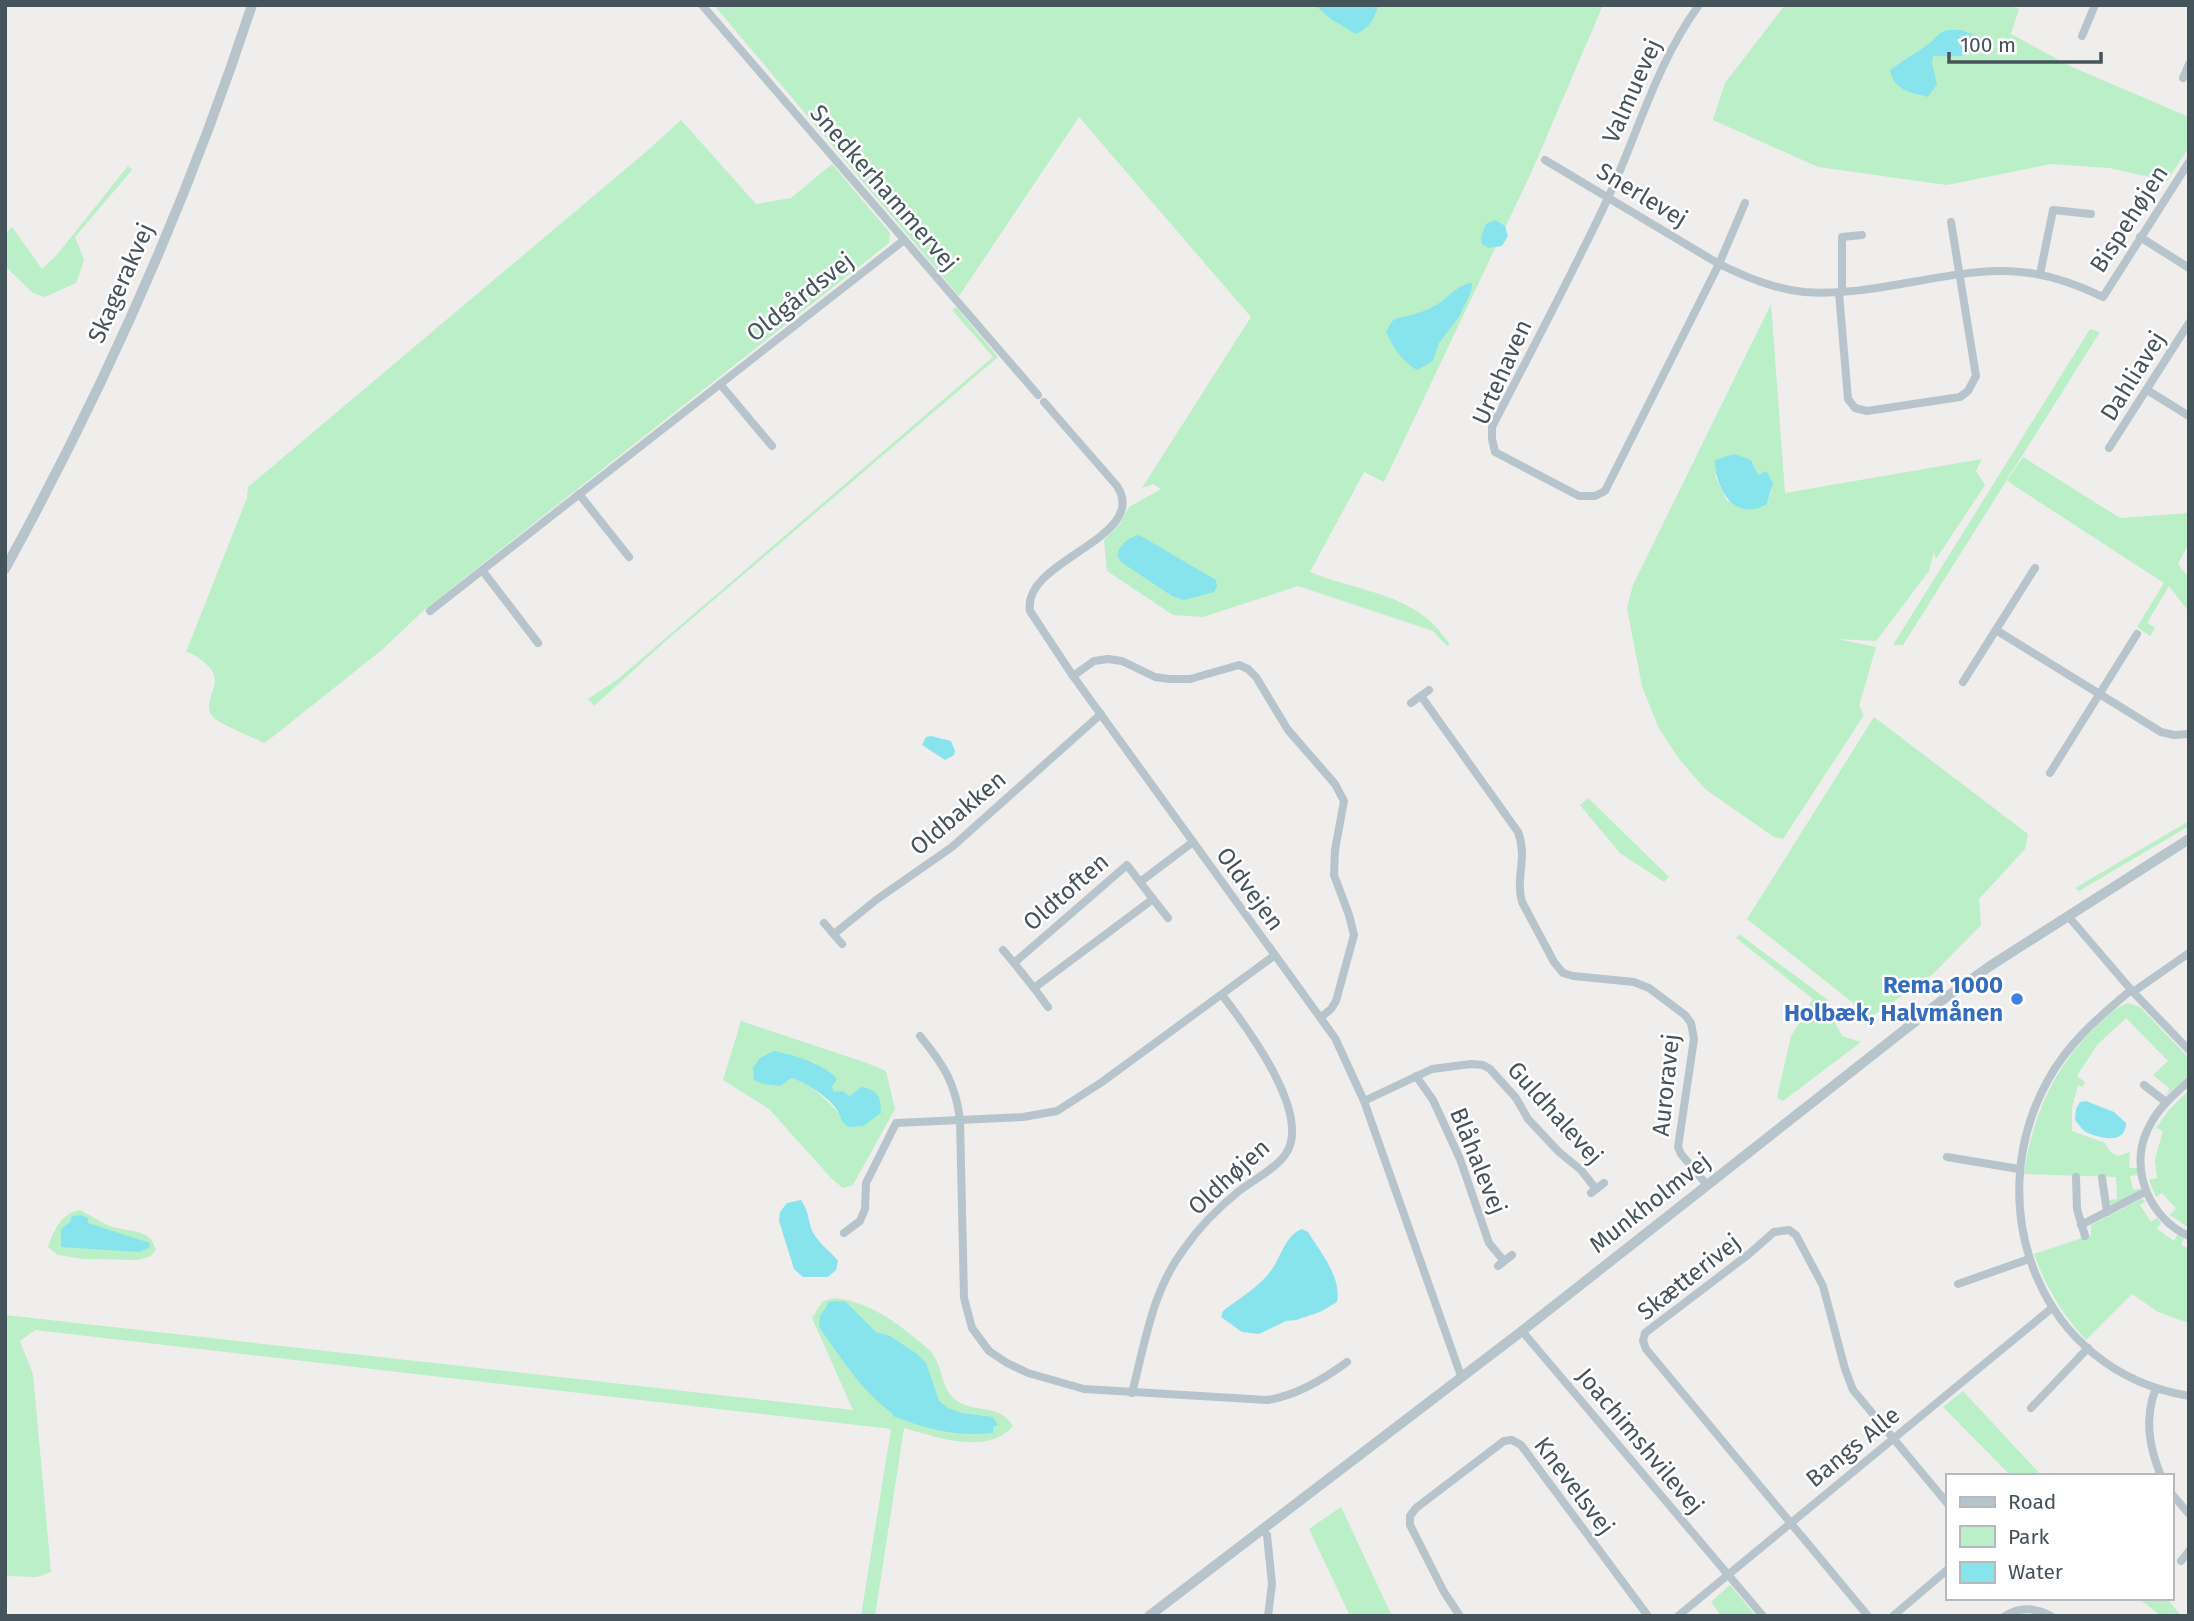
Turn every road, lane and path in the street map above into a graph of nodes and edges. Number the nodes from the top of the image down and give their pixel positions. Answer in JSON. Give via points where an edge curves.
{"nodes":[{"id":1,"x":253,"y":5,"type":"edge"},
{"id":2,"x":702,"y":5,"type":"edge"},
{"id":3,"x":1699,"y":5,"type":"edge"},
{"id":4,"x":2095,"y":5,"type":"edge"},
{"id":5,"x":2082,"y":36,"type":"dead end"},
{"id":6,"x":2189,"y":64,"type":"edge"},
{"id":7,"x":2183,"y":78,"type":"dead end"},
{"id":8,"x":1545,"y":160,"type":"dead end"},
{"id":9,"x":2189,"y":162,"type":"edge"},
{"id":10,"x":1608,"y":197,"type":"junction"},
{"id":11,"x":1745,"y":203,"type":"dead end"},
{"id":12,"x":2091,"y":214,"type":"dead end"},
{"id":13,"x":1951,"y":222,"type":"dead end"},
{"id":14,"x":1862,"y":234,"type":"dead end"},
{"id":15,"x":2140,"y":237,"type":"junction"},
{"id":16,"x":903,"y":241,"type":"junction"},
{"id":17,"x":1719,"y":264,"type":"junction"},
{"id":18,"x":2189,"y":268,"type":"edge"},
{"id":19,"x":2040,"y":274,"type":"junction"},
{"id":20,"x":1960,"y":275,"type":"junction"},
{"id":21,"x":1840,"y":293,"type":"junction"},
{"id":22,"x":2103,"y":297,"type":"joint"},
{"id":23,"x":2189,"y":323,"type":"edge"},
{"id":24,"x":720,"y":384,"type":"junction"},
{"id":25,"x":2147,"y":390,"type":"junction"},
{"id":26,"x":2189,"y":416,"type":"edge"},
{"id":27,"x":772,"y":446,"type":"dead end"},
{"id":28,"x":2109,"y":448,"type":"dead end"},
{"id":29,"x":1112,"y":480,"type":"joint"},
{"id":30,"x":579,"y":494,"type":"junction"},
{"id":31,"x":629,"y":557,"type":"dead end"},
{"id":32,"x":2035,"y":568,"type":"dead end"},
{"id":33,"x":5,"y":569,"type":"edge"},
{"id":34,"x":482,"y":570,"type":"junction"},
{"id":35,"x":430,"y":611,"type":"dead end"},
{"id":36,"x":1996,"y":629,"type":"junction"},
{"id":37,"x":2137,"y":634,"type":"dead end"},
{"id":38,"x":538,"y":643,"type":"dead end"},
{"id":39,"x":1073,"y":676,"type":"junction"},
{"id":40,"x":1962,"y":682,"type":"dead end"},
{"id":41,"x":1429,"y":690,"type":"dead end"},
{"id":42,"x":2100,"y":694,"type":"junction"},
{"id":43,"x":1421,"y":696,"type":"junction"},
{"id":44,"x":1411,"y":703,"type":"dead end"},
{"id":45,"x":1101,"y":714,"type":"junction"},
{"id":46,"x":2189,"y":734,"type":"edge"},
{"id":47,"x":2050,"y":773,"type":"dead end"},
{"id":48,"x":2189,"y":839,"type":"edge"},
{"id":49,"x":1193,"y":842,"type":"junction"},
{"id":50,"x":1140,"y":883,"type":"junction"},
{"id":51,"x":1153,"y":899,"type":"junction"},
{"id":52,"x":2068,"y":916,"type":"junction"},
{"id":53,"x":1168,"y":918,"type":"dead end"},
{"id":54,"x":824,"y":923,"type":"dead end"},
{"id":55,"x":834,"y":934,"type":"junction"},
{"id":56,"x":842,"y":944,"type":"dead end"},
{"id":57,"x":1003,"y":950,"type":"dead end"},
{"id":58,"x":2189,"y":953,"type":"edge"},
{"id":59,"x":1275,"y":956,"type":"junction"},
{"id":60,"x":1014,"y":963,"type":"junction"},
{"id":61,"x":1034,"y":988,"type":"junction"},
{"id":62,"x":2132,"y":991,"type":"junction"},
{"id":63,"x":1222,"y":995,"type":"junction"},
{"id":64,"x":1048,"y":1007,"type":"dead end"},
{"id":65,"x":1321,"y":1017,"type":"junction"},
{"id":66,"x":920,"y":1036,"type":"dead end"},
{"id":67,"x":2189,"y":1050,"type":"edge"},
{"id":68,"x":1416,"y":1076,"type":"junction"},
{"id":69,"x":2189,"y":1081,"type":"edge"},
{"id":70,"x":2144,"y":1085,"type":"dead end"},
{"id":71,"x":1364,"y":1101,"type":"junction"},
{"id":72,"x":2166,"y":1102,"type":"junction"},
{"id":73,"x":960,"y":1119,"type":"junction"},
{"id":74,"x":1947,"y":1157,"type":"dead end"},
{"id":75,"x":2019,"y":1169,"type":"junction"},
{"id":76,"x":2076,"y":1177,"type":"dead end"},
{"id":77,"x":2102,"y":1178,"type":"dead end"},
{"id":78,"x":1707,"y":1185,"type":"junction"},
{"id":79,"x":1597,"y":1189,"type":"dead end"},
{"id":80,"x":2146,"y":1192,"type":"junction"},
{"id":81,"x":2107,"y":1212,"type":"junction"},
{"id":82,"x":2081,"y":1225,"type":"junction"},
{"id":83,"x":844,"y":1233,"type":"dead end"},
{"id":84,"x":2085,"y":1236,"type":"dead end"},
{"id":85,"x":2189,"y":1236,"type":"edge"},
{"id":86,"x":1512,"y":1255,"type":"dead end"},
{"id":87,"x":2029,"y":1259,"type":"junction"},
{"id":88,"x":1958,"y":1284,"type":"dead end"},
{"id":89,"x":2052,"y":1308,"type":"junction"},
{"id":90,"x":1522,"y":1331,"type":"junction"},
{"id":91,"x":2088,"y":1349,"type":"junction"},
{"id":92,"x":1347,"y":1362,"type":"dead end"},
{"id":93,"x":1461,"y":1376,"type":"junction"},
{"id":94,"x":2156,"y":1388,"type":"junction"},
{"id":95,"x":1132,"y":1393,"type":"junction"},
{"id":96,"x":2189,"y":1396,"type":"edge"},
{"id":97,"x":2031,"y":1408,"type":"dead end"},
{"id":98,"x":1893,"y":1439,"type":"junction"},
{"id":99,"x":2160,"y":1474,"type":"edge"},
{"id":100,"x":2173,"y":1495,"type":"edge"},
{"id":101,"x":1946,"y":1502,"type":"edge"},
{"id":102,"x":2189,"y":1514,"type":"edge"},
{"id":103,"x":1791,"y":1523,"type":"junction"},
{"id":104,"x":1262,"y":1529,"type":"junction"},
{"id":105,"x":2189,"y":1551,"type":"edge"},
{"id":106,"x":2181,"y":1562,"type":"dead end"},
{"id":107,"x":1946,"y":1571,"type":"edge"},
{"id":108,"x":1728,"y":1575,"type":"junction"},
{"id":109,"x":1149,"y":1616,"type":"edge"},
{"id":110,"x":1268,"y":1616,"type":"edge"},
{"id":111,"x":1460,"y":1616,"type":"edge"},
{"id":112,"x":1648,"y":1616,"type":"edge"},
{"id":113,"x":1678,"y":1616,"type":"edge"},
{"id":114,"x":1763,"y":1616,"type":"edge"},
{"id":115,"x":1868,"y":1616,"type":"edge"},
{"id":116,"x":1893,"y":1616,"type":"edge"},
{"id":117,"x":2005,"y":1616,"type":"edge"},
{"id":118,"x":2051,"y":1616,"type":"edge"}],
"edges":[{"from":1,"to":33,"type":"street","name":"Skagerakvej","via":[[150,273],[93,398]]},
{"from":2,"to":16,"type":"street","name":"Snedkerhammervej"},
{"from":3,"to":10,"type":"street","name":"Valmuevej","via":[[1664,61]]},
{"from":4,"to":5,"type":"street"},
{"from":6,"to":7,"type":"street"},
{"from":8,"to":10,"type":"street","name":"Snerlevej"},
{"from":9,"to":15,"type":"street","name":"Bispehøjen"},
{"from":10,"to":17,"type":"street","name":"Snerlevej"},
{"from":10,"to":17,"type":"street","name":"Urtehaven","via":[[1492,427],[1493,448],[1502,457],[1579,496],[1605,491]]},
{"from":11,"to":17,"type":"street"},
{"from":12,"to":19,"type":"street","via":[[2053,210]]},
{"from":13,"to":20,"type":"street"},
{"from":14,"to":21,"type":"street","via":[[1842,237]]},
{"from":15,"to":18,"type":"street"},
{"from":15,"to":22,"type":"street","name":"Bispehøjen"},
{"from":16,"to":24,"type":"street","name":"Oldgårdsvej"},
{"from":16,"to":29,"type":"street","name":"Snedkerhammervej"},
{"from":17,"to":21,"type":"street","name":"Snerlevej","via":[[1777,287]]},
{"from":19,"to":20,"type":"street","name":"Snerlevej"},
{"from":19,"to":22,"type":"street","name":"Snerlevej"},
{"from":20,"to":21,"type":"street","name":"Snerlevej"},
{"from":20,"to":21,"type":"street","via":[[1976,376],[1972,385],[1960,397],[1867,411],[1854,408],[1848,399]]},
{"from":23,"to":25,"type":"street","name":"Dahliavej"},
{"from":24,"to":27,"type":"street"},
{"from":24,"to":30,"type":"street","name":"Oldgårdsvej"},
{"from":25,"to":26,"type":"street"},
{"from":25,"to":28,"type":"street","name":"Dahliavej"},
{"from":29,"to":39,"type":"street","name":"Oldvejen","via":[[1123,499],[1118,518],[1043,578],[1029,599],[1032,616]]},
{"from":30,"to":31,"type":"street"},
{"from":30,"to":34,"type":"street","name":"Oldgårdsvej"},
{"from":32,"to":36,"type":"street"},
{"from":34,"to":35,"type":"street","name":"Oldgårdsvej"},
{"from":34,"to":38,"type":"street"},
{"from":36,"to":40,"type":"street"},
{"from":36,"to":42,"type":"street"},
{"from":37,"to":42,"type":"street"},
{"from":39,"to":45,"type":"street","name":"Oldvejen"},
{"from":39,"to":65,"type":"street","via":[[1094,661],[1108,659],[1169,679],[1191,679],[1243,666],[1256,677],[1298,743],[1335,783],[1344,804],[1335,875],[1354,935],[1336,1001]]},
{"from":41,"to":43,"type":"street"},
{"from":42,"to":46,"type":"street","via":[[2161,732]]},
{"from":42,"to":47,"type":"street"},
{"from":43,"to":44,"type":"street"},
{"from":43,"to":78,"type":"street","name":"Auroravej","via":[[1518,832],[1523,851],[1522,902],[1559,970],[1568,976],[1634,982],[1649,988],[1691,1023],[1694,1039],[1678,1147]]},
{"from":45,"to":49,"type":"street","name":"Oldvejen"},
{"from":45,"to":55,"type":"street","name":"Oldbakken","via":[[952,847]]},
{"from":48,"to":52,"type":"street","name":"Munkholmvej"},
{"from":49,"to":50,"type":"street","name":"Oldtoften"},
{"from":49,"to":59,"type":"street","name":"Oldvejen"},
{"from":50,"to":51,"type":"street","name":"Oldtoften"},
{"from":50,"to":60,"type":"street","name":"Oldtoften","via":[[1127,865]]},
{"from":51,"to":53,"type":"street","name":"Oldtoften"},
{"from":51,"to":61,"type":"street"},
{"from":52,"to":62,"type":"street"},
{"from":52,"to":78,"type":"street","name":"Munkholmvej","via":[[1945,998]]},
{"from":54,"to":55,"type":"street"},
{"from":55,"to":56,"type":"street"},
{"from":57,"to":60,"type":"street","name":"Oldtoften"},
{"from":58,"to":62,"type":"street"},
{"from":59,"to":63,"type":"street"},
{"from":59,"to":65,"type":"street","name":"Oldvejen"},
{"from":60,"to":61,"type":"street","name":"Oldtoften"},
{"from":61,"to":64,"type":"street","name":"Oldtoften"},
{"from":62,"to":67,"type":"street"},
{"from":62,"to":75,"type":"street","via":[[2081,1034],[2054,1068],[2028,1127]]},
{"from":63,"to":73,"type":"street","via":[[1057,1111]]},
{"from":63,"to":95,"type":"street","name":"Oldhøjen","via":[[1278,1079],[1292,1140],[1282,1158],[1218,1210],[1176,1259],[1151,1313]]},
{"from":65,"to":71,"type":"street","name":"Oldvejen"},
{"from":66,"to":73,"type":"street","via":[[950,1077]]},
{"from":68,"to":71,"type":"street","name":"Guldhalevej"},
{"from":68,"to":79,"type":"street","name":"Guldhalevej","via":[[1459,1065],[1488,1067],[1528,1119]]},
{"from":68,"to":86,"type":"street","name":"Blåhalevej","via":[[1433,1100],[1460,1159],[1489,1243],[1501,1263]]},
{"from":69,"to":72,"type":"street"},
{"from":70,"to":72,"type":"street"},
{"from":71,"to":93,"type":"street","name":"Oldvejen"},
{"from":72,"to":80,"type":"street","via":[[2142,1147]]},
{"from":73,"to":83,"type":"street","via":[[893,1124],[866,1183],[860,1221]]},
{"from":73,"to":95,"type":"street","via":[[964,1298],[975,1333],[997,1357],[1028,1373],[1084,1389]]},
{"from":74,"to":75,"type":"street"},
{"from":75,"to":87,"type":"street","via":[[2019,1212]]},
{"from":76,"to":82,"type":"street"},
{"from":77,"to":81,"type":"street"},
{"from":78,"to":90,"type":"street","name":"Munkholmvej"},
{"from":80,"to":81,"type":"street"},
{"from":80,"to":85,"type":"street","via":[[2167,1222]]},
{"from":81,"to":82,"type":"street"},
{"from":82,"to":84,"type":"street"},
{"from":87,"to":88,"type":"street"},
{"from":87,"to":89,"type":"street"},
{"from":89,"to":91,"type":"street"},
{"from":89,"to":98,"type":"street","name":"Bangs Alle"},
{"from":90,"to":93,"type":"street","name":"Munkholmvej"},
{"from":90,"to":108,"type":"street","name":"Joachimshvilevej"},
{"from":91,"to":94,"type":"street","via":[[2129,1377]]},
{"from":91,"to":97,"type":"street"},
{"from":92,"to":95,"type":"street","via":[[1297,1391],[1267,1401]]},
{"from":93,"to":104,"type":"street","name":"Munkholmvej"},
{"from":94,"to":96,"type":"street"},
{"from":94,"to":99,"type":"street","via":[[2150,1407],[2150,1436]]},
{"from":98,"to":101,"type":"street","name":"Skætterivej"},
{"from":98,"to":103,"type":"street","name":"Bangs Alle"},
{"from":98,"to":103,"type":"street","name":"Skætterivej","via":[[1850,1385],[1823,1286],[1789,1230],[1774,1233],[1648,1331],[1643,1339],[1646,1349]]},
{"from":100,"to":102,"type":"street"},
{"from":103,"to":108,"type":"street","name":"Bangs Alle"},
{"from":103,"to":115,"type":"street","name":"Skætterivej"},
{"from":104,"to":109,"type":"street","name":"Munkholmvej"},
{"from":104,"to":110,"type":"street","via":[[1267,1535],[1272,1584]]},
{"from":105,"to":106,"type":"street"},
{"from":107,"to":116,"type":"street"},
{"from":108,"to":113,"type":"street","name":"Bangs Alle"},
{"from":108,"to":114,"type":"street","name":"Joachimshvilevej"},
{"from":111,"to":112,"type":"street","name":"Knevelsvej","via":[[1410,1525],[1410,1516],[1510,1440],[1521,1445]]},
{"from":117,"to":118,"type":"street","via":[[2032,1609]]}]}
